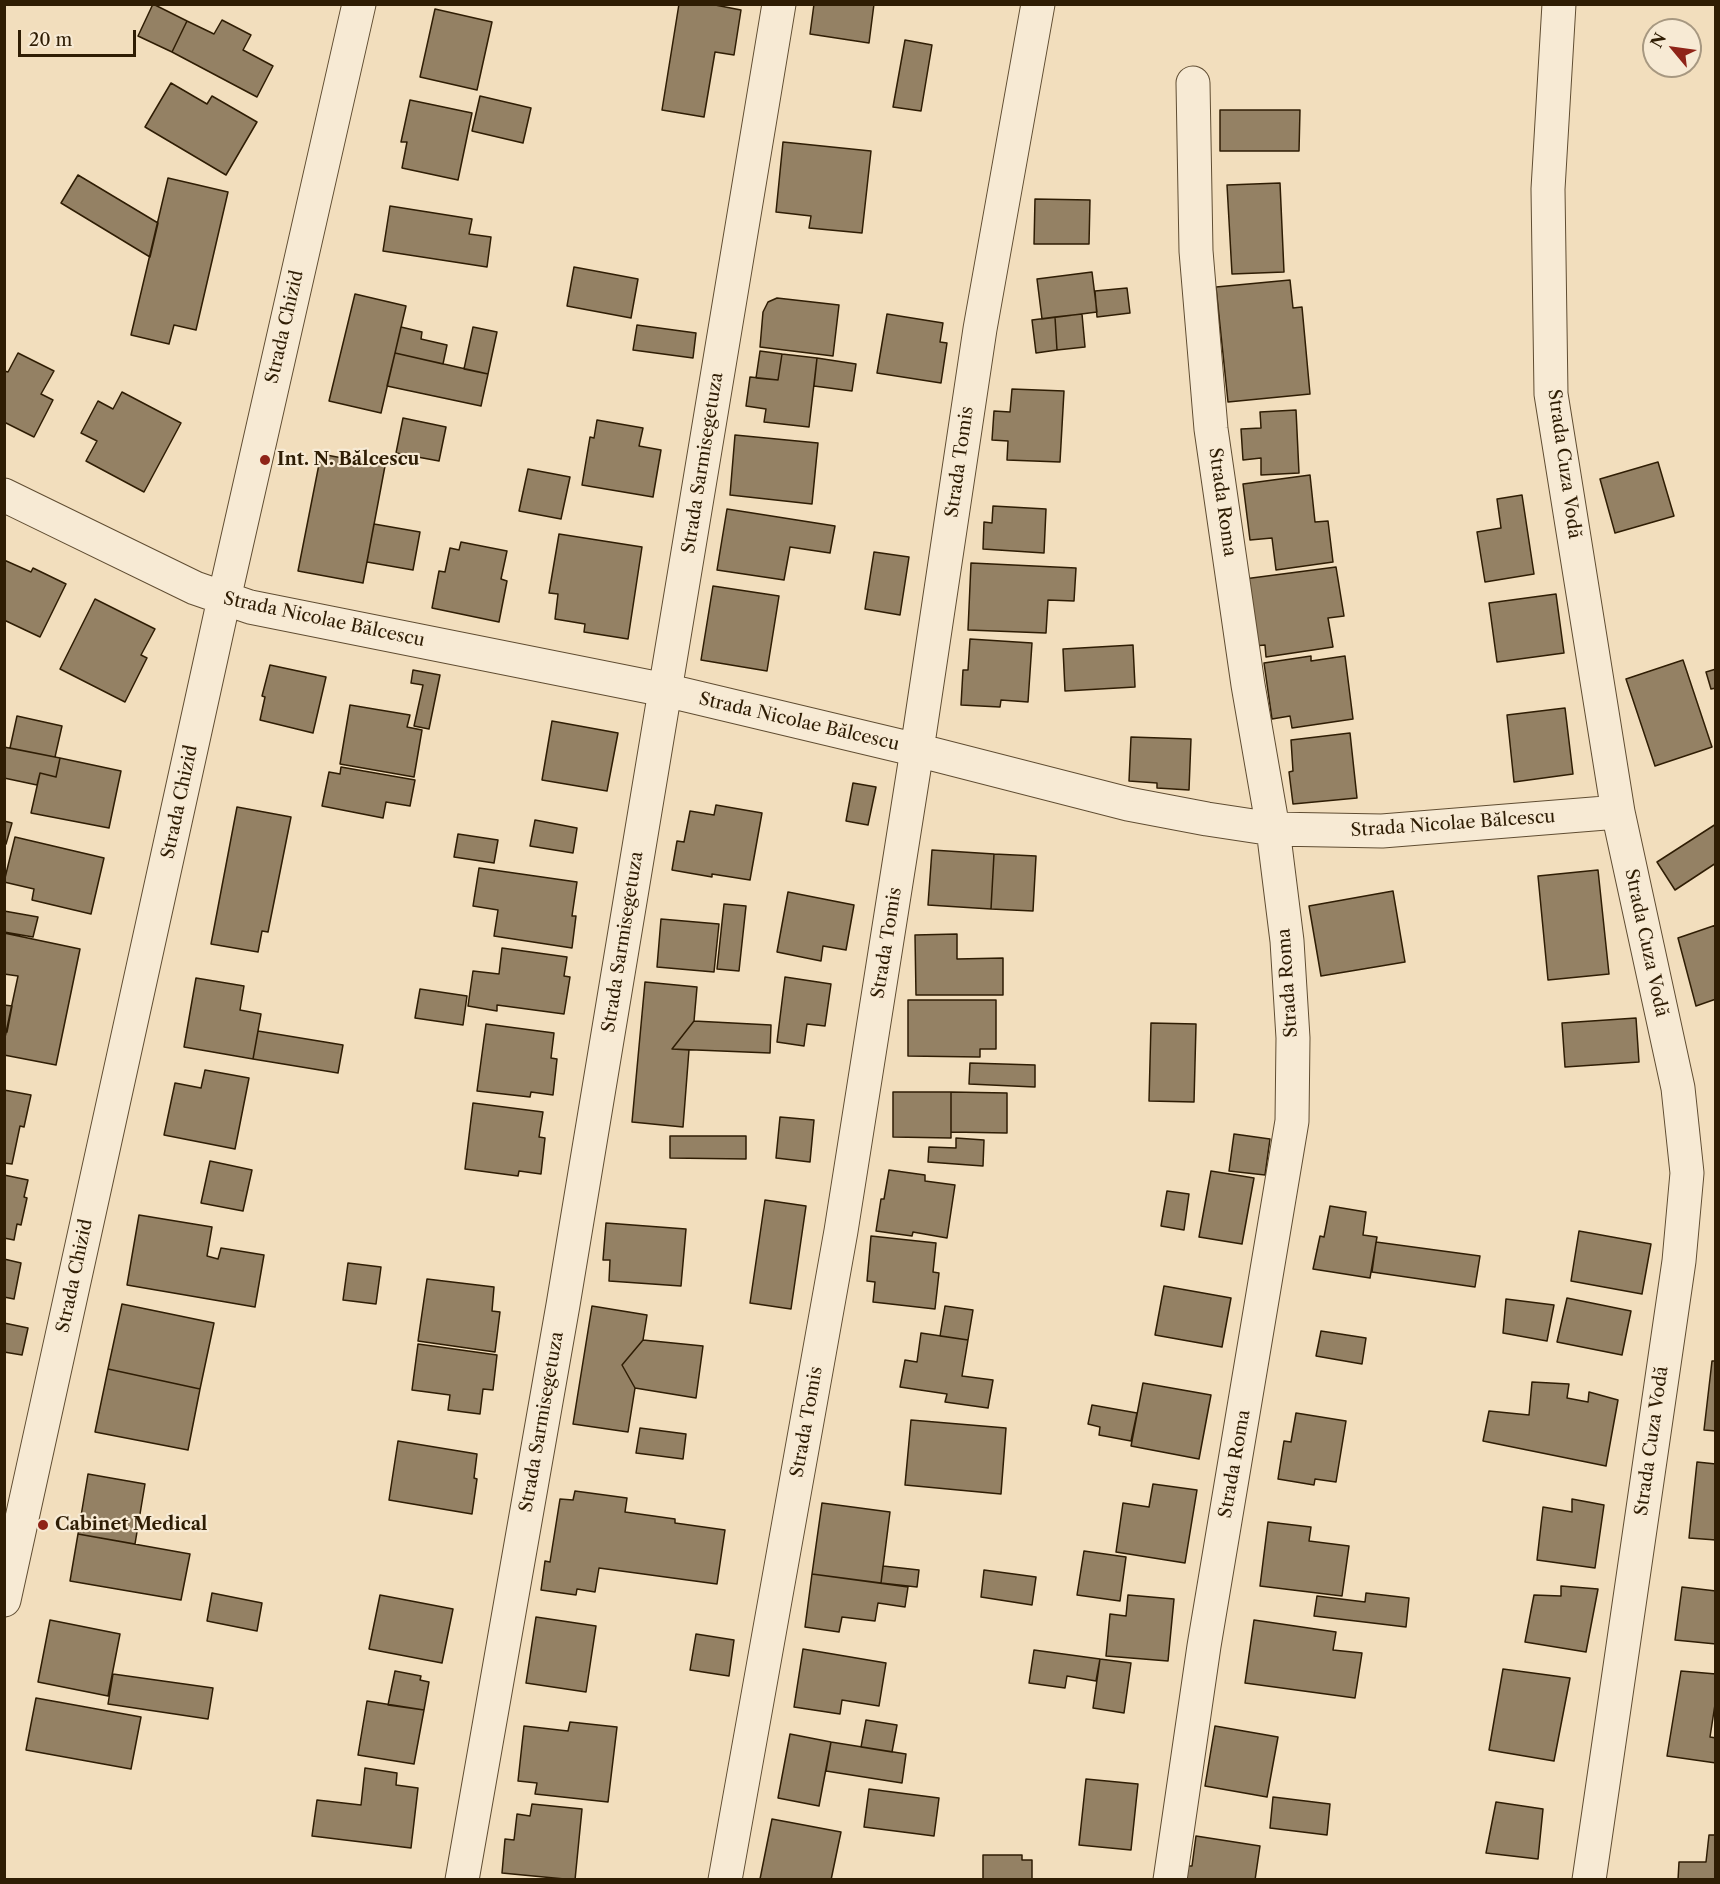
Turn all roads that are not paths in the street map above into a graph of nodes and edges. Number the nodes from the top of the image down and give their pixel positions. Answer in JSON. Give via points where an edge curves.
{"nodes":[{"id":1,"x":359,"y":4,"type":"edge"},
{"id":2,"x":779,"y":4,"type":"edge"},
{"id":3,"x":1038,"y":4,"type":"edge"},
{"id":4,"x":1559,"y":4,"type":"edge"},
{"id":5,"x":1193,"y":83,"type":"dead end"},
{"id":6,"x":4,"y":495,"type":"edge"},
{"id":7,"x":224,"y":599,"type":"junction"},
{"id":8,"x":665,"y":690,"type":"junction"},
{"id":9,"x":917,"y":750,"type":"junction"},
{"id":10,"x":1618,"y":812,"type":"junction"},
{"id":11,"x":1273,"y":829,"type":"junction"},
{"id":12,"x":4,"y":1600,"type":"edge"},
{"id":13,"x":462,"y":1880,"type":"edge"},
{"id":14,"x":725,"y":1880,"type":"edge"},
{"id":15,"x":1170,"y":1880,"type":"edge"},
{"id":16,"x":1589,"y":1880,"type":"edge"}],
"edges":[{"from":1,"to":7,"type":"street","name":"Strada Chizid"},
{"from":2,"to":8,"type":"street","name":"Strada Sarmisegetuza"},
{"from":3,"to":9,"type":"street","name":"Strada Tomis","via":[[980,329]]},
{"from":4,"to":10,"type":"street","name":"Strada Cuza Vodă","via":[[1548,189],[1551,394]]},
{"from":5,"to":11,"type":"street","name":"Strada Roma","via":[[1196,251],[1211,429]]},
{"from":6,"to":7,"type":"street","name":"Strada Nicolae Bălcescu"},
{"from":7,"to":8,"type":"street","name":"Strada Nicolae Bălcescu"},
{"from":7,"to":12,"type":"street","name":"Strada Chizid"},
{"from":8,"to":9,"type":"street","name":"Strada Nicolae Bălcescu"},
{"from":8,"to":13,"type":"street","name":"Strada Sarmisegetuza"},
{"from":9,"to":11,"type":"street","name":"Strada Nicolae Bălcescu","via":[[1128,804]]},
{"from":9,"to":14,"type":"street","name":"Strada Tomis","via":[[841,1231]]},
{"from":10,"to":11,"type":"street","name":"Strada Nicolae Bălcescu","via":[[1382,831]]},
{"from":10,"to":16,"type":"street","name":"Strada Cuza Vodă","via":[[1678,1088],[1687,1173],[1679,1261]]},
{"from":11,"to":15,"type":"street","name":"Strada Roma","via":[[1290,984],[1292,1121],[1204,1646]]}]}
